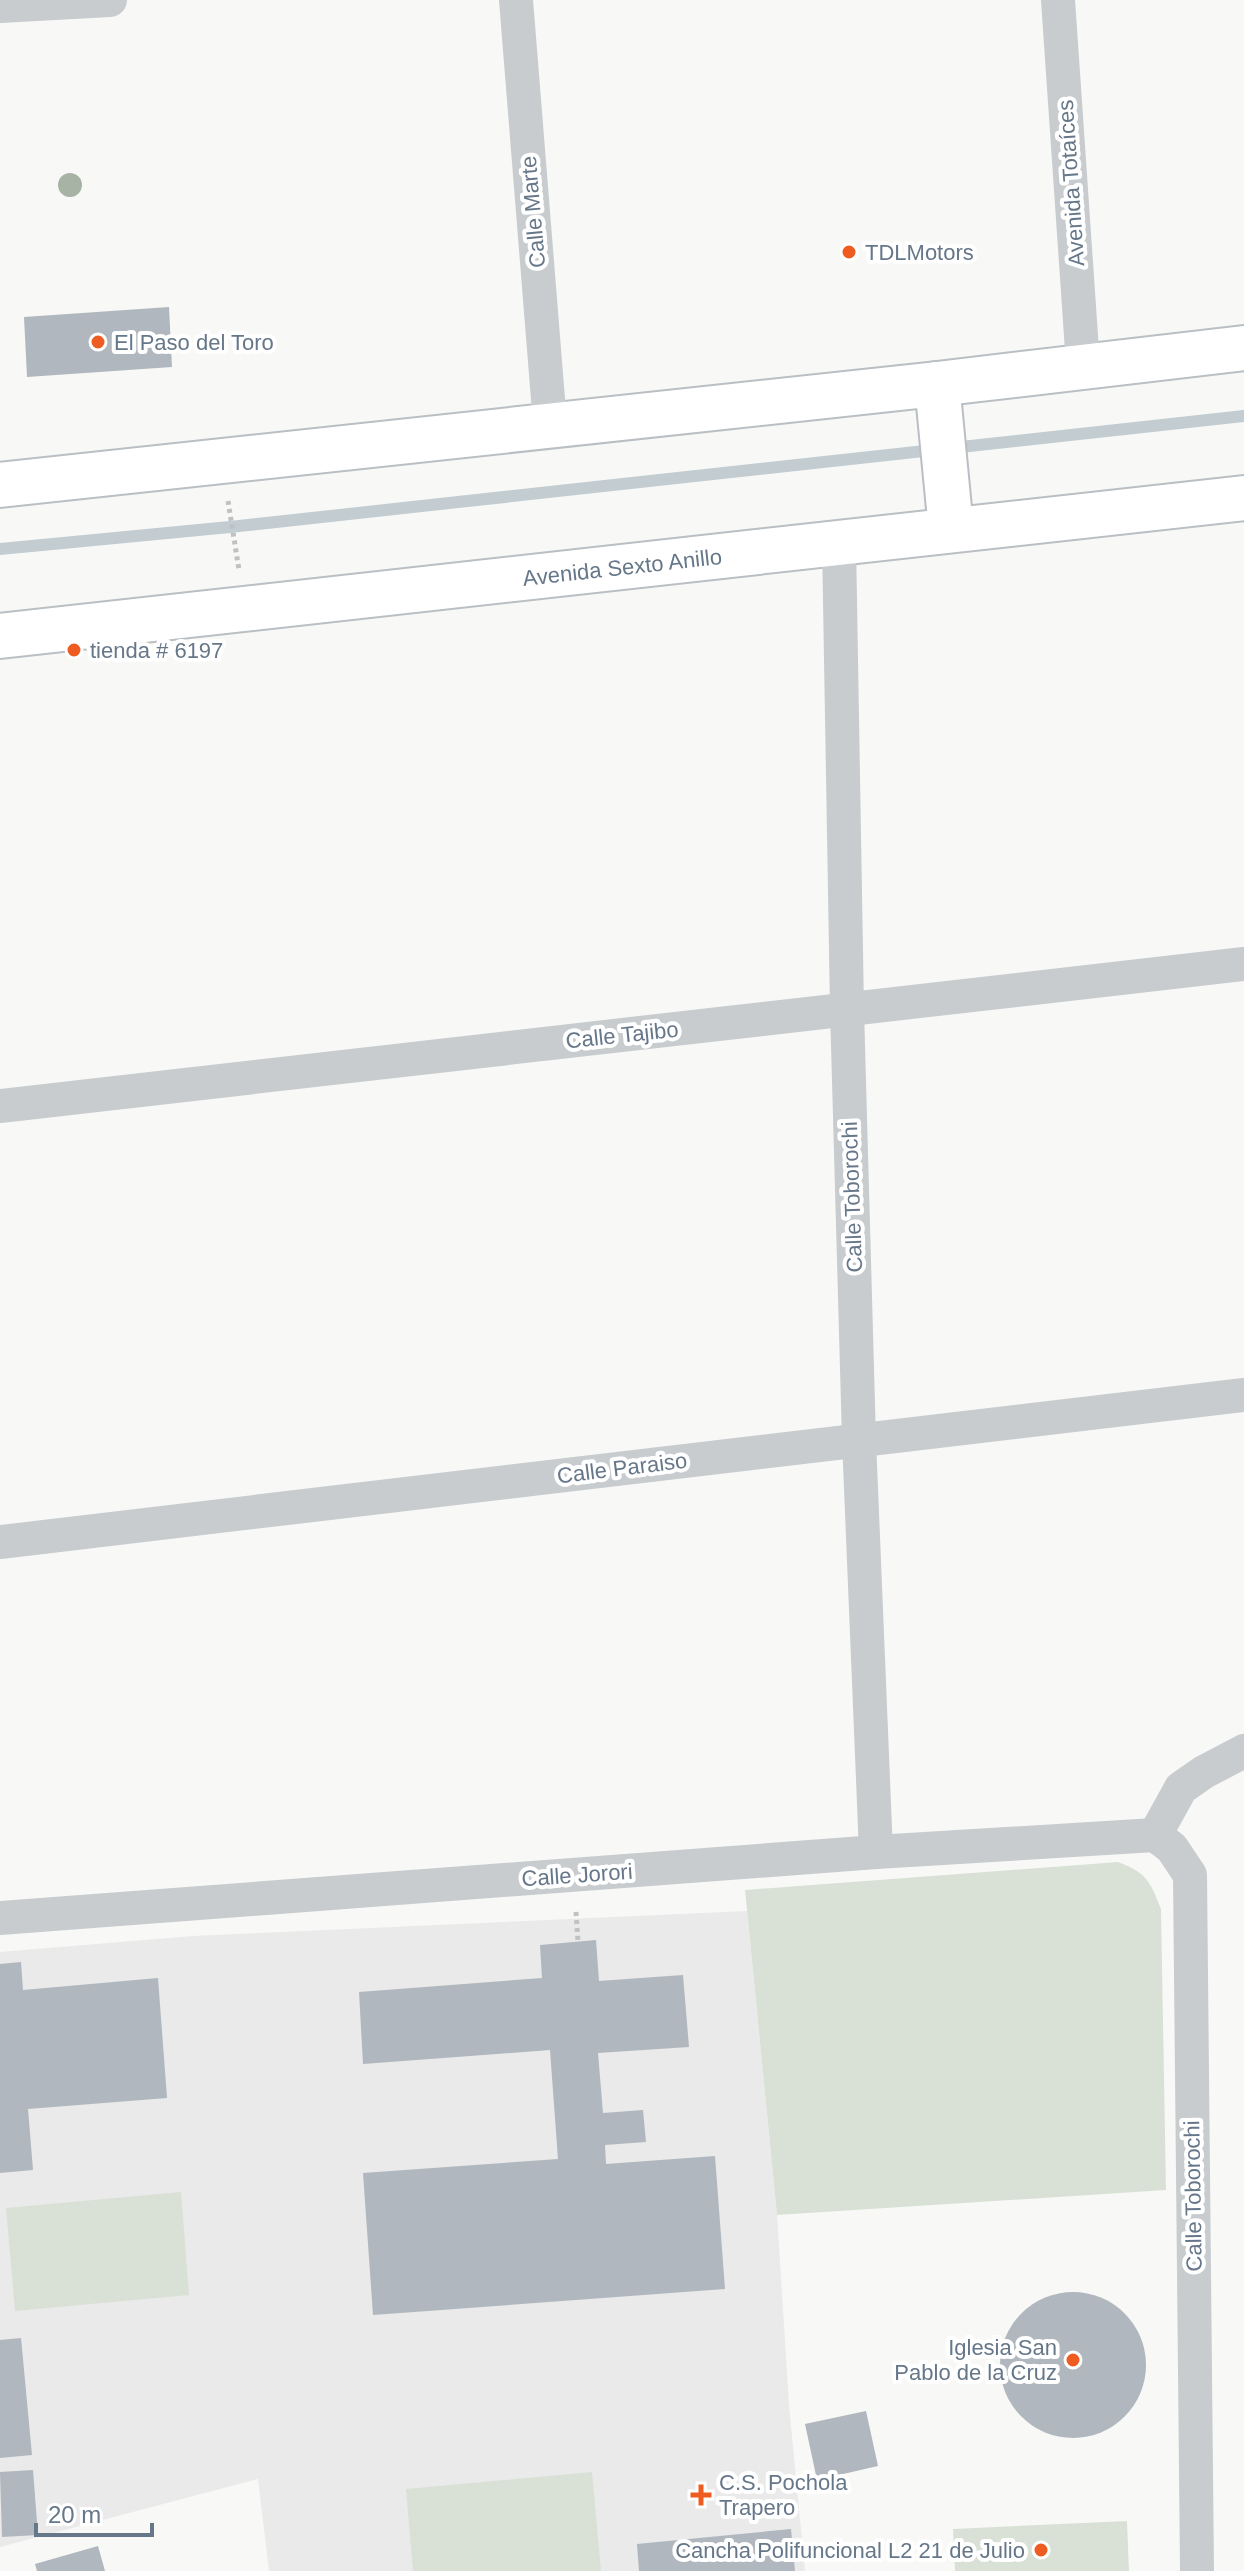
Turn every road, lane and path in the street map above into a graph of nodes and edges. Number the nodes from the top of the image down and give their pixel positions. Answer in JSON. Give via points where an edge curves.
{"nodes":[{"id":1,"x":110,"y":0,"type":"edge"},
{"id":2,"x":516,"y":0,"type":"edge"},
{"id":3,"x":1058,"y":0,"type":"edge"},
{"id":4,"x":0,"y":6,"type":"edge"},
{"id":5,"x":1244,"y":348,"type":"edge"},
{"id":6,"x":1083,"y":365,"type":"junction"},
{"id":7,"x":939,"y":402,"type":"junction"},
{"id":8,"x":550,"y":424,"type":"junction"},
{"id":9,"x":0,"y":485,"type":"edge"},
{"id":10,"x":1244,"y":498,"type":"edge"},
{"id":11,"x":227,"y":500,"type":"dead end"},
{"id":12,"x":951,"y":529,"type":"junction"},
{"id":13,"x":839,"y":542,"type":"junction"},
{"id":14,"x":236,"y":552,"type":"dead end"},
{"id":15,"x":0,"y":636,"type":"edge"},
{"id":16,"x":1244,"y":964,"type":"edge"},
{"id":17,"x":847,"y":1009,"type":"junction"},
{"id":18,"x":0,"y":1106,"type":"edge"},
{"id":19,"x":1244,"y":1395,"type":"edge"},
{"id":20,"x":859,"y":1440,"type":"junction"},
{"id":21,"x":0,"y":1542,"type":"edge"},
{"id":22,"x":1244,"y":1751,"type":"edge"},
{"id":23,"x":1155,"y":1835,"type":"junction"},
{"id":24,"x":876,"y":1852,"type":"junction"},
{"id":25,"x":0,"y":1918,"type":"edge"},
{"id":26,"x":1197,"y":2571,"type":"edge"}],
"edges":[{"from":1,"to":4,"type":"street"},
{"from":2,"to":8,"type":"street","name":"Calle Marte"},
{"from":3,"to":6,"type":"street","name":"Avenida Totaíces"},
{"from":5,"to":6,"type":"main road"},
{"from":6,"to":7,"type":"main road"},
{"from":7,"to":8,"type":"main road"},
{"from":7,"to":12,"type":"main road"},
{"from":8,"to":9,"type":"main road"},
{"from":10,"to":12,"type":"main road","name":"Avenida Sexto Anillo"},
{"from":11,"to":14,"type":"path"},
{"from":12,"to":13,"type":"main road","name":"Avenida Sexto Anillo"},
{"from":13,"to":15,"type":"main road","name":"Avenida Sexto Anillo"},
{"from":13,"to":17,"type":"street","name":"Calle Toborochi"},
{"from":16,"to":17,"type":"street","name":"Calle Tajibo"},
{"from":17,"to":18,"type":"street","name":"Calle Tajibo"},
{"from":17,"to":20,"type":"street","name":"Calle Toborochi"},
{"from":19,"to":20,"type":"street","name":"Calle Paraiso"},
{"from":20,"to":21,"type":"street","name":"Calle Paraiso"},
{"from":20,"to":24,"type":"street","name":"Calle Toborochi"},
{"from":22,"to":23,"type":"street","via":[[1181,1788]]},
{"from":23,"to":24,"type":"street","name":"Calle Jorori"},
{"from":23,"to":26,"type":"street","name":"Calle Toborochi","via":[[1172,1848],[1190,1875]]},
{"from":24,"to":25,"type":"street","name":"Calle Jorori"}]}
